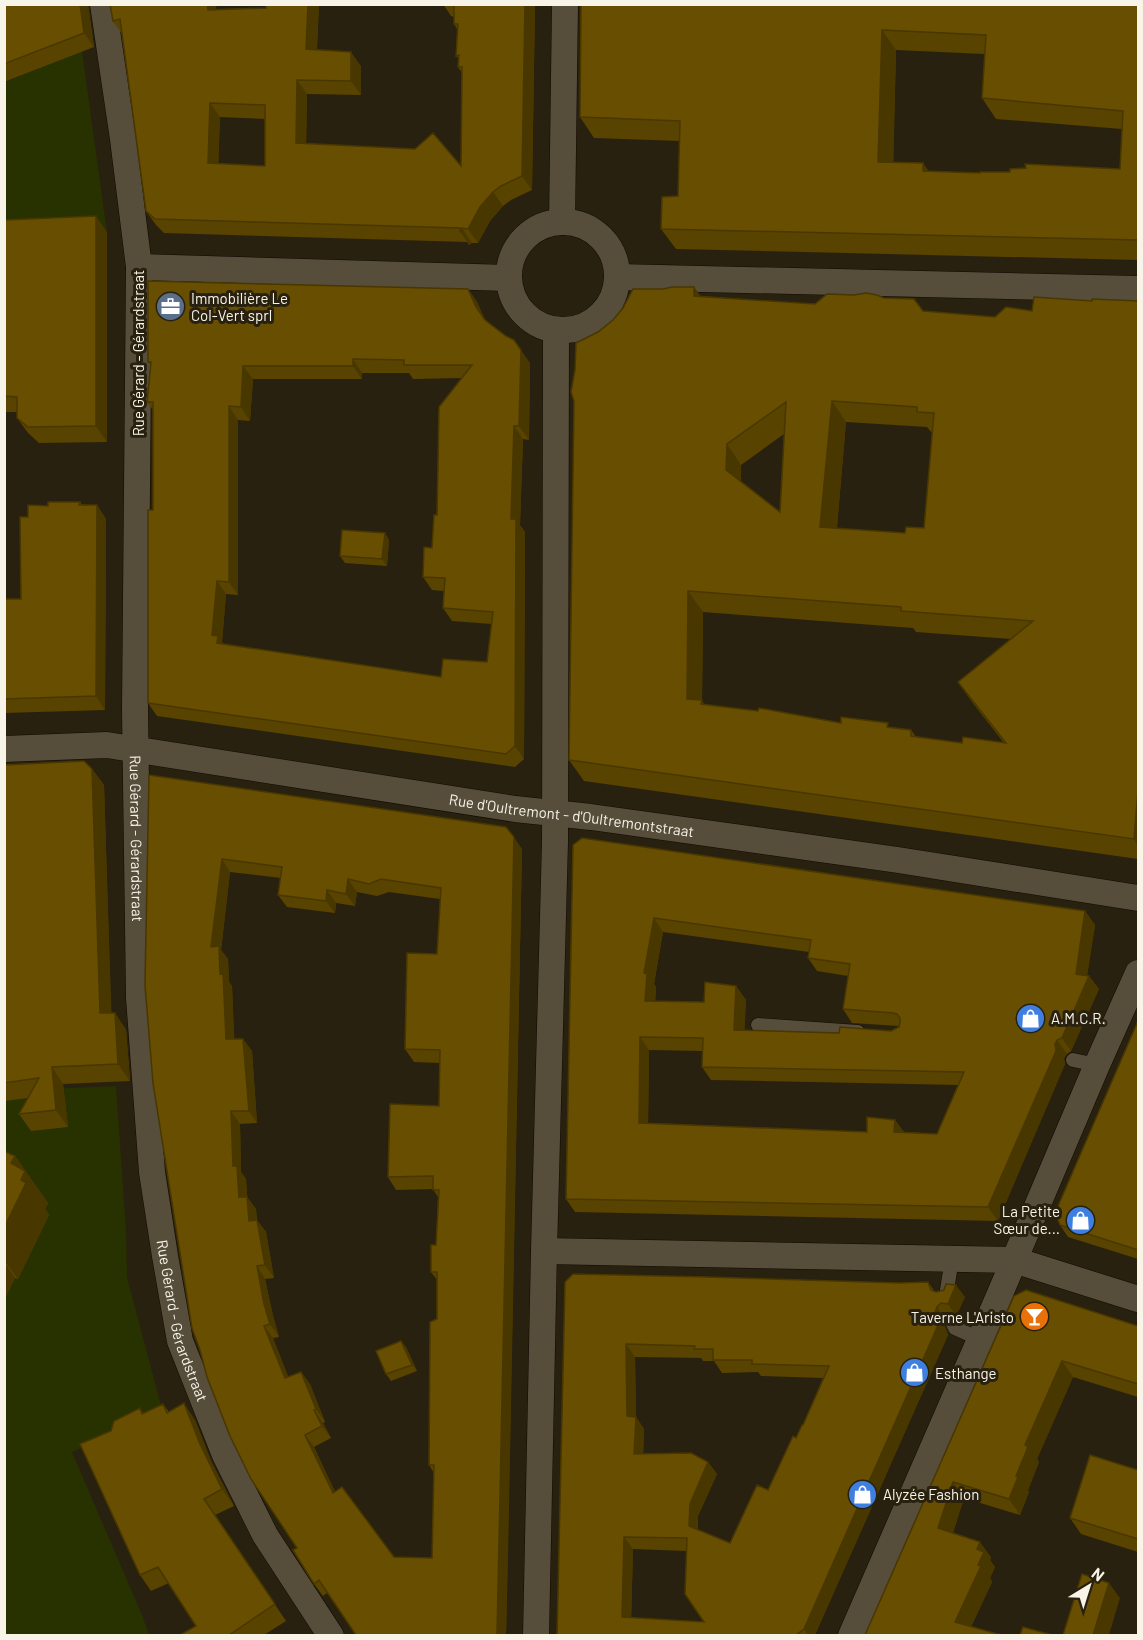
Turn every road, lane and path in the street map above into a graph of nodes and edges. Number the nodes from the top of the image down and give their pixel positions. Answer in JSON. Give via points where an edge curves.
{"nodes":[{"id":1,"x":103,"y":4,"type":"edge"},
{"id":2,"x":565,"y":4,"type":"edge"},
{"id":3,"x":562,"y":222,"type":"junction"},
{"id":4,"x":139,"y":267,"type":"junction"},
{"id":5,"x":508,"y":278,"type":"junction"},
{"id":6,"x":617,"y":278,"type":"junction"},
{"id":7,"x":1138,"y":289,"type":"edge"},
{"id":8,"x":556,"y":331,"type":"junction"},
{"id":9,"x":4,"y":749,"type":"edge"},
{"id":10,"x":136,"y":750,"type":"junction"},
{"id":11,"x":554,"y":813,"type":"junction"},
{"id":12,"x":1138,"y":898,"type":"edge"},
{"id":13,"x":1138,"y":973,"type":"edge"},
{"id":14,"x":758,"y":1024,"type":"dead end"},
{"id":15,"x":877,"y":1033,"type":"edge"},
{"id":16,"x":544,"y":1251,"type":"junction"},
{"id":17,"x":952,"y":1259,"type":"junction"},
{"id":18,"x":1014,"y":1260,"type":"junction"},
{"id":19,"x":946,"y":1296,"type":"edge"},
{"id":20,"x":1138,"y":1299,"type":"edge"},
{"id":21,"x":953,"y":1324,"type":"dead end"},
{"id":22,"x":980,"y":1339,"type":"junction"},
{"id":23,"x":331,"y":1635,"type":"edge"},
{"id":24,"x":536,"y":1635,"type":"edge"},
{"id":25,"x":852,"y":1635,"type":"edge"}],
"edges":[{"from":1,"to":4,"type":"street","name":"Rue Gérard - Gérardstraat"},
{"from":2,"to":3,"type":"street"},
{"from":3,"to":5,"type":"street","via":[[545,225],[524,239],[511,261]]},
{"from":3,"to":6,"type":"street","via":[[595,232],[607,245]]},
{"from":4,"to":5,"type":"street"},
{"from":4,"to":10,"type":"street","name":"Rue Gérard - Gérardstraat"},
{"from":5,"to":8,"type":"street","via":[[512,297],[523,313],[538,325]]},
{"from":6,"to":7,"type":"street"},
{"from":6,"to":8,"type":"street","via":[[614,296],[605,311],[574,330]]},
{"from":8,"to":11,"type":"street"},
{"from":9,"to":10,"type":"street","name":"Rue d'Oultremont - d'Oultremontstraat","via":[[107,746]]},
{"from":10,"to":11,"type":"street","name":"Rue d'Oultremont - d'Oultremontstraat"},
{"from":10,"to":23,"type":"street","name":"Rue Gérard - Gérardstraat","via":[[139,998],[152,1172],[180,1341],[225,1455],[265,1535]]},
{"from":11,"to":12,"type":"street","name":"Rue d'Oultremont - d'Oultremontstraat","via":[[898,860]]},
{"from":11,"to":16,"type":"street"},
{"from":13,"to":18,"type":"street","via":[[1085,1062]]},
{"from":14,"to":15,"type":"lane"},
{"from":16,"to":17,"type":"street"},
{"from":16,"to":24,"type":"street"},
{"from":17,"to":18,"type":"street"},
{"from":17,"to":19,"type":"lane"},
{"from":18,"to":20,"type":"street"},
{"from":18,"to":22,"type":"street"},
{"from":21,"to":22,"type":"lane"},
{"from":22,"to":25,"type":"street"}]}
